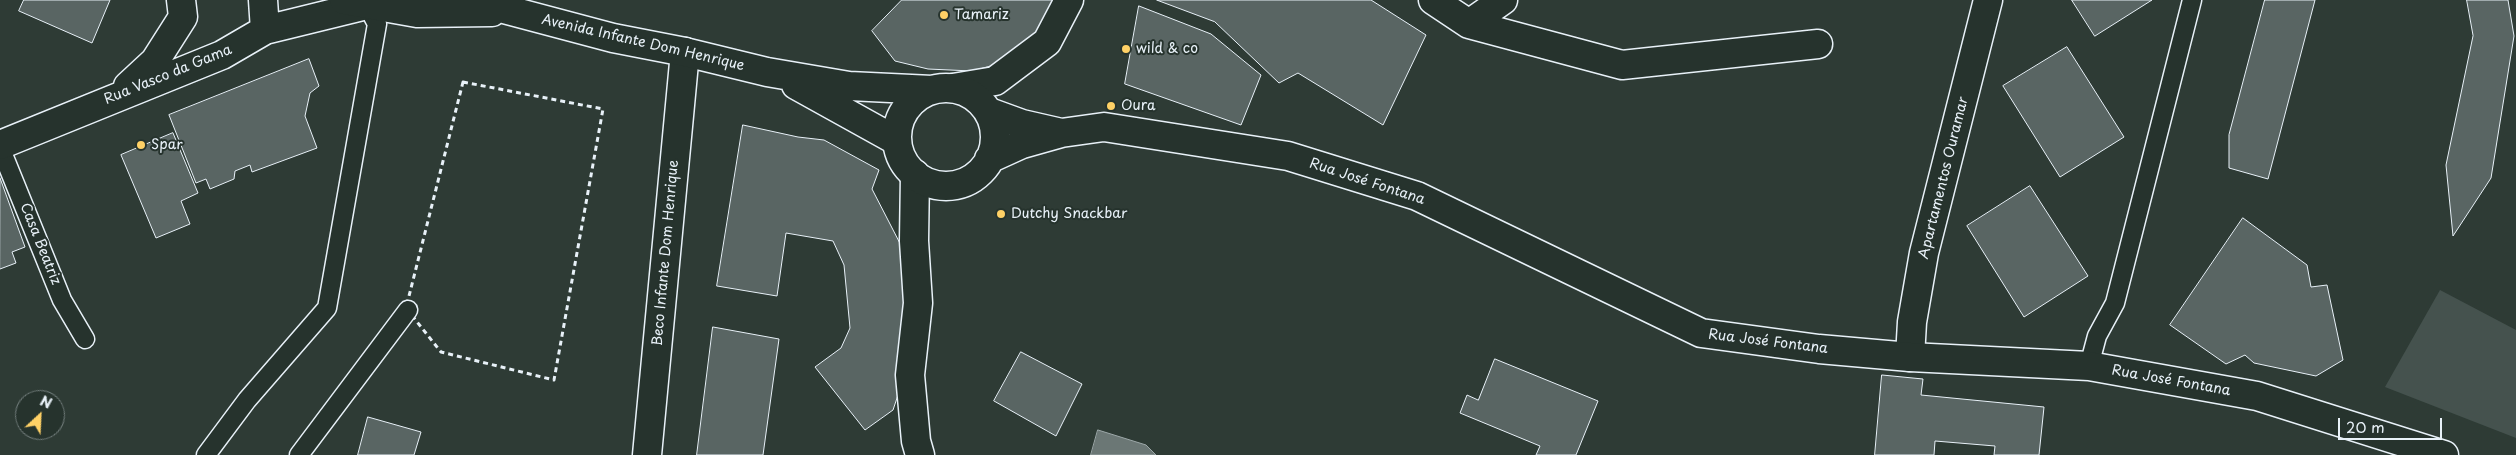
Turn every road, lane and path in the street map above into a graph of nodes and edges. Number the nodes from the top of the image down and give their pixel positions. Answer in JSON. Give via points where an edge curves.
{"nodes":[{"id":1,"x":263,"y":0,"type":"edge"},
{"id":2,"x":470,"y":0,"type":"edge"},
{"id":3,"x":1069,"y":0,"type":"edge"},
{"id":4,"x":1433,"y":0,"type":"edge"},
{"id":5,"x":1503,"y":0,"type":"edge"},
{"id":6,"x":1988,"y":0,"type":"edge"},
{"id":7,"x":2192,"y":0,"type":"edge"},
{"id":8,"x":355,"y":2,"type":"edge"},
{"id":9,"x":185,"y":6,"type":"edge"},
{"id":10,"x":520,"y":6,"type":"edge"},
{"id":11,"x":1469,"y":24,"type":"junction"},
{"id":12,"x":265,"y":30,"type":"junction"},
{"id":13,"x":1818,"y":44,"type":"dead end"},
{"id":14,"x":685,"y":52,"type":"junction"},
{"id":15,"x":767,"y":72,"type":"junction"},
{"id":16,"x":942,"y":89,"type":"junction"},
{"id":17,"x":117,"y":96,"type":"junction"},
{"id":18,"x":988,"y":112,"type":"junction"},
{"id":19,"x":1061,"y":133,"type":"junction"},
{"id":20,"x":897,"y":141,"type":"junction"},
{"id":21,"x":0,"y":146,"type":"edge"},
{"id":22,"x":989,"y":159,"type":"junction"},
{"id":23,"x":915,"y":174,"type":"junction"},
{"id":24,"x":408,"y":310,"type":"junction"},
{"id":25,"x":85,"y":339,"type":"dead end"},
{"id":26,"x":1910,"y":357,"type":"junction"},
{"id":27,"x":2089,"y":366,"type":"junction"},
{"id":28,"x":206,"y":455,"type":"edge"},
{"id":29,"x":300,"y":455,"type":"edge"},
{"id":30,"x":646,"y":455,"type":"edge"},
{"id":31,"x":920,"y":455,"type":"edge"},
{"id":32,"x":2444,"y":455,"type":"edge"}],
"edges":[{"from":1,"to":12,"type":"street"},
{"from":2,"to":10,"type":"street","name":"Avenida Infante Dom Henrique"},
{"from":3,"to":16,"type":"street","via":[[1047,42],[995,81]]},
{"from":4,"to":11,"type":"street"},
{"from":5,"to":11,"type":"street"},
{"from":6,"to":26,"type":"street","name":"Apartamentos Ouramar","via":[[1924,253],[1912,322]]},
{"from":7,"to":27,"type":"lane","via":[[2115,303],[2097,336]]},
{"from":8,"to":10,"type":"street","name":"Avenida Infante Dom Henrique","via":[[417,13]]},
{"from":8,"to":12,"type":"street","name":"Rua Vasco da Gama"},
{"from":8,"to":28,"type":"lane","via":[[377,24],[328,308],[247,400]]},
{"from":9,"to":17,"type":"street","via":[[155,61]]},
{"from":10,"to":14,"type":"street","name":"Avenida Infante Dom Henrique","via":[[613,38]]},
{"from":11,"to":13,"type":"street","via":[[1622,65]]},
{"from":12,"to":17,"type":"street","name":"Rua Vasco da Gama","via":[[222,55]]},
{"from":14,"to":15,"type":"street","name":"Avenida Infante Dom Henrique"},
{"from":14,"to":30,"type":"street","name":"Beco Infante Dom Henrique"},
{"from":15,"to":16,"type":"street","name":"Avenida Infante Dom Henrique","via":[[849,86]]},
{"from":15,"to":20,"type":"street","name":"Avenida Infante Dom Henrique","via":[[813,92]]},
{"from":16,"to":18,"type":"street","via":[[973,97]]},
{"from":16,"to":20,"type":"street","via":[[917,98],[905,109],[898,124]]},
{"from":17,"to":21,"type":"street","name":"Rua Vasco da Gama"},
{"from":18,"to":19,"type":"street","name":"Rua José Fontana"},
{"from":18,"to":22,"type":"street","via":[[994,128],[994,144]]},
{"from":19,"to":22,"type":"street","name":"Rua José Fontana","via":[[1022,144]]},
{"from":19,"to":26,"type":"street","name":"Rua José Fontana","via":[[1104,127],[1288,156],[1417,196],[1701,333]]},
{"from":20,"to":23,"type":"street","via":[[906,165]]},
{"from":21,"to":25,"type":"lane","name":"Casa Beatriz","via":[[62,300]]},
{"from":22,"to":23,"type":"street","via":[[982,170],[958,184],[943,186]]},
{"from":23,"to":31,"type":"street","via":[[914,241],[918,302],[910,375]]},
{"from":24,"to":24,"type":"path","via":[[441,352],[554,380],[603,109],[463,82]]},
{"from":24,"to":29,"type":"lane"},
{"from":26,"to":27,"type":"street","name":"Rua José Fontana"},
{"from":27,"to":32,"type":"street","name":"Rua José Fontana","via":[[2257,396]]}]}
